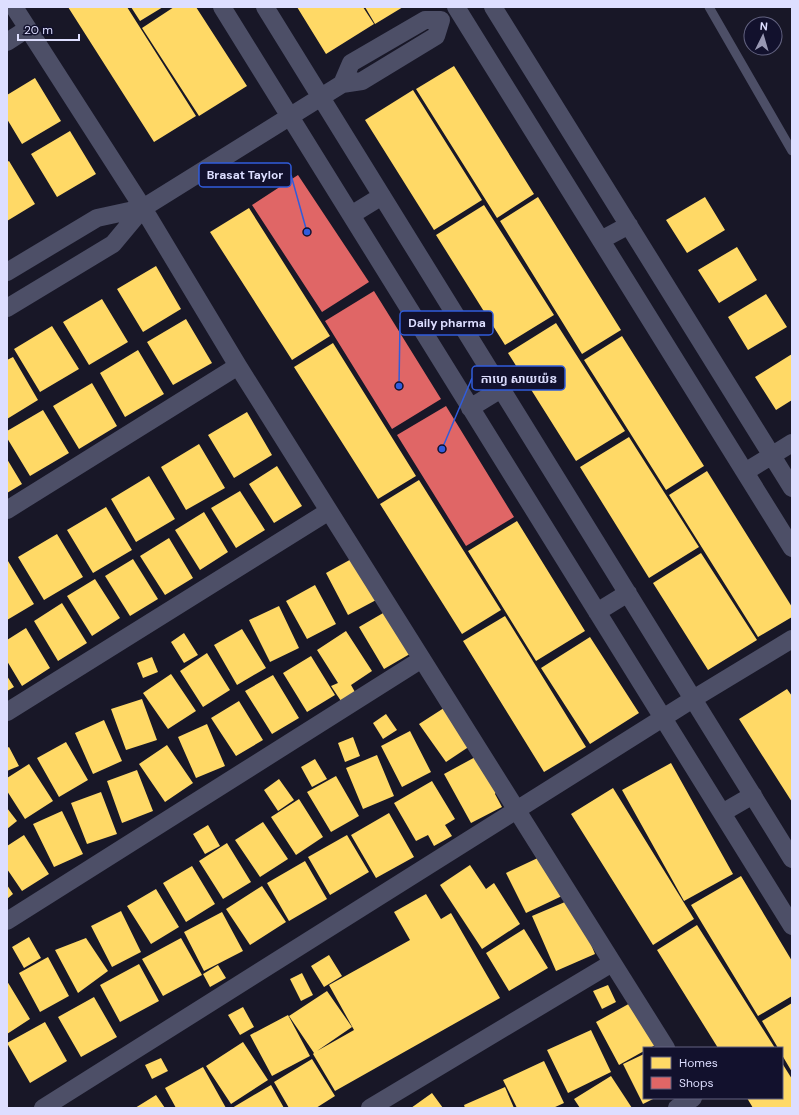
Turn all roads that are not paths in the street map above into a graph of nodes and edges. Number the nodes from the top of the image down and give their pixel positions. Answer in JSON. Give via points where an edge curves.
{"nodes":[{"id":1,"x":14,"y":7,"type":"edge"},
{"id":2,"x":222,"y":7,"type":"edge"},
{"id":3,"x":265,"y":7,"type":"edge"},
{"id":4,"x":494,"y":7,"type":"edge"},
{"id":5,"x":709,"y":7,"type":"edge"},
{"id":6,"x":458,"y":8,"type":"edge"},
{"id":7,"x":27,"y":29,"type":"junction"},
{"id":8,"x":7,"y":42,"type":"edge"},
{"id":9,"x":321,"y":98,"type":"junction"},
{"id":10,"x":290,"y":117,"type":"junction"},
{"id":11,"x":792,"y":151,"type":"edge"},
{"id":12,"x":382,"y":196,"type":"junction"},
{"id":13,"x":143,"y":208,"type":"junction"},
{"id":14,"x":351,"y":215,"type":"junction"},
{"id":15,"x":629,"y":225,"type":"junction"},
{"id":16,"x":601,"y":240,"type":"junction"},
{"id":17,"x":7,"y":272,"type":"edge"},
{"id":18,"x":7,"y":308,"type":"edge"},
{"id":19,"x":238,"y":366,"type":"junction"},
{"id":20,"x":502,"y":389,"type":"junction"},
{"id":21,"x":470,"y":408,"type":"junction"},
{"id":22,"x":792,"y":443,"type":"edge"},
{"id":23,"x":772,"y":456,"type":"junction"},
{"id":24,"x":745,"y":472,"type":"junction"},
{"id":25,"x":792,"y":488,"type":"edge"},
{"id":26,"x":7,"y":510,"type":"edge"},
{"id":27,"x":329,"y":511,"type":"junction"},
{"id":28,"x":792,"y":548,"type":"edge"},
{"id":29,"x":628,"y":593,"type":"junction"},
{"id":30,"x":597,"y":612,"type":"junction"},
{"id":31,"x":792,"y":639,"type":"edge"},
{"id":32,"x":422,"y":659,"type":"junction"},
{"id":33,"x":693,"y":699,"type":"junction"},
{"id":34,"x":7,"y":712,"type":"edge"},
{"id":35,"x":663,"y":718,"type":"junction"},
{"id":36,"x":753,"y":795,"type":"junction"},
{"id":37,"x":517,"y":811,"type":"junction"},
{"id":38,"x":722,"y":813,"type":"junction"},
{"id":39,"x":792,"y":859,"type":"edge"},
{"id":40,"x":7,"y":921,"type":"edge"},
{"id":41,"x":792,"y":926,"type":"edge"},
{"id":42,"x":612,"y":963,"type":"junction"},
{"id":43,"x":665,"y":1047,"type":"edge"},
{"id":44,"x":691,"y":1099,"type":"edge"},
{"id":45,"x":698,"y":1099,"type":"edge"},
{"id":46,"x":43,"y":1108,"type":"edge"},
{"id":47,"x":370,"y":1108,"type":"edge"},
{"id":48,"x":677,"y":1108,"type":"edge"},
{"id":49,"x":703,"y":1108,"type":"edge"}],
"edges":[{"from":1,"to":7,"type":"street"},
{"from":2,"to":10,"type":"street"},
{"from":3,"to":9,"type":"street"},
{"from":4,"to":15,"type":"street"},
{"from":5,"to":11,"type":"lane"},
{"from":6,"to":9,"type":"street","via":[[442,20],[436,36],[362,81],[342,84]]},
{"from":6,"to":16,"type":"street"},
{"from":7,"to":8,"type":"street"},
{"from":7,"to":13,"type":"street"},
{"from":9,"to":10,"type":"street"},
{"from":9,"to":12,"type":"street"},
{"from":10,"to":13,"type":"street"},
{"from":10,"to":14,"type":"street"},
{"from":12,"to":14,"type":"street"},
{"from":12,"to":20,"type":"street"},
{"from":13,"to":17,"type":"street","via":[[97,218]]},
{"from":13,"to":18,"type":"street","via":[[113,244]]},
{"from":13,"to":19,"type":"street"},
{"from":14,"to":21,"type":"street"},
{"from":15,"to":16,"type":"street"},
{"from":15,"to":23,"type":"street"},
{"from":16,"to":24,"type":"street"},
{"from":19,"to":26,"type":"street"},
{"from":19,"to":27,"type":"street"},
{"from":20,"to":21,"type":"street"},
{"from":20,"to":29,"type":"street"},
{"from":21,"to":30,"type":"street"},
{"from":22,"to":23,"type":"street"},
{"from":23,"to":24,"type":"street"},
{"from":23,"to":25,"type":"street"},
{"from":24,"to":28,"type":"street"},
{"from":27,"to":32,"type":"street"},
{"from":27,"to":34,"type":"street"},
{"from":29,"to":30,"type":"street"},
{"from":29,"to":33,"type":"street"},
{"from":30,"to":35,"type":"street"},
{"from":31,"to":33,"type":"street"},
{"from":32,"to":37,"type":"street"},
{"from":32,"to":40,"type":"street"},
{"from":33,"to":35,"type":"street"},
{"from":33,"to":36,"type":"street"},
{"from":35,"to":37,"type":"street"},
{"from":35,"to":38,"type":"street"},
{"from":36,"to":38,"type":"street"},
{"from":36,"to":39,"type":"street"},
{"from":37,"to":42,"type":"street"},
{"from":37,"to":46,"type":"street"},
{"from":38,"to":41,"type":"street"},
{"from":42,"to":43,"type":"street"},
{"from":42,"to":47,"type":"street"},
{"from":44,"to":48,"type":"street"},
{"from":45,"to":49,"type":"street"}]}
